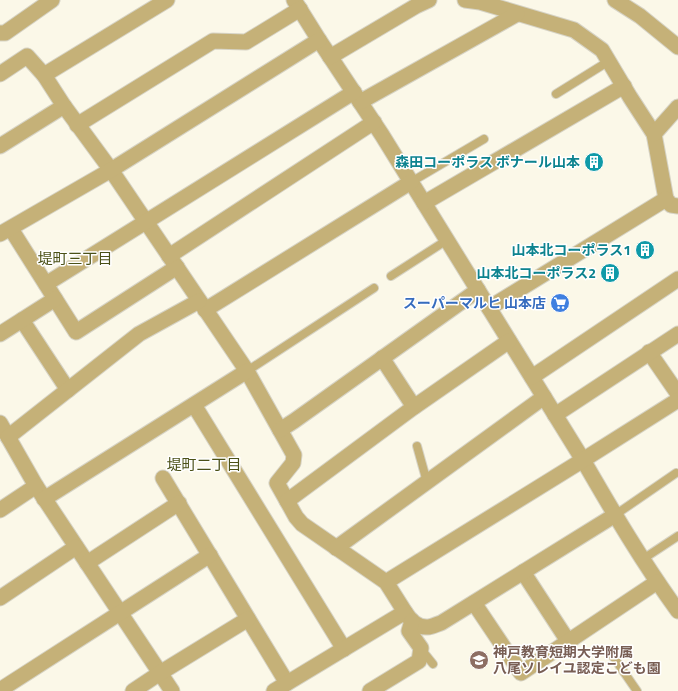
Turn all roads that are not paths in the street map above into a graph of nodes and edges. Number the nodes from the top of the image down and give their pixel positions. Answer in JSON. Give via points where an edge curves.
{"nodes":[{"id":1,"x":52,"y":0,"type":"edge"},
{"id":2,"x":167,"y":0,"type":"edge"},
{"id":3,"x":429,"y":0,"type":"edge"},
{"id":4,"x":465,"y":0,"type":"edge"},
{"id":5,"x":615,"y":0,"type":"edge"},
{"id":6,"x":297,"y":4,"type":"edge"},
{"id":7,"x":517,"y":14,"type":"junction"},
{"id":8,"x":0,"y":33,"type":"edge"},
{"id":9,"x":319,"y":40,"type":"junction"},
{"id":10,"x":678,"y":47,"type":"edge"},
{"id":11,"x":330,"y":57,"type":"junction"},
{"id":12,"x":609,"y":61,"type":"junction"},
{"id":13,"x":0,"y":74,"type":"edge"},
{"id":14,"x":44,"y":75,"type":"junction"},
{"id":15,"x":624,"y":86,"type":"junction"},
{"id":16,"x":556,"y":94,"type":"dead end"},
{"id":17,"x":357,"y":97,"type":"junction"},
{"id":18,"x":64,"y":106,"type":"junction"},
{"id":19,"x":678,"y":107,"type":"edge"},
{"id":20,"x":374,"y":122,"type":"junction"},
{"id":21,"x":77,"y":125,"type":"junction"},
{"id":22,"x":654,"y":134,"type":"junction"},
{"id":23,"x":484,"y":140,"type":"dead end"},
{"id":24,"x":0,"y":146,"type":"edge"},
{"id":25,"x":111,"y":170,"type":"junction"},
{"id":26,"x":411,"y":182,"type":"junction"},
{"id":27,"x":424,"y":203,"type":"junction"},
{"id":28,"x":672,"y":203,"type":"edge"},
{"id":29,"x":145,"y":222,"type":"junction"},
{"id":30,"x":5,"y":232,"type":"edge"},
{"id":31,"x":447,"y":240,"type":"junction"},
{"id":32,"x":173,"y":261,"type":"junction"},
{"id":33,"x":391,"y":276,"type":"dead end"},
{"id":34,"x":678,"y":279,"type":"edge"},
{"id":35,"x":46,"y":284,"type":"junction"},
{"id":36,"x":374,"y":288,"type":"dead end"},
{"id":37,"x":478,"y":290,"type":"junction"},
{"id":38,"x":55,"y":299,"type":"junction"},
{"id":39,"x":202,"y":305,"type":"junction"},
{"id":40,"x":489,"y":308,"type":"junction"},
{"id":41,"x":22,"y":320,"type":"junction"},
{"id":42,"x":0,"y":334,"type":"edge"},
{"id":43,"x":678,"y":334,"type":"edge"},
{"id":44,"x":509,"y":341,"type":"junction"},
{"id":45,"x":649,"y":352,"type":"junction"},
{"id":46,"x":382,"y":358,"type":"junction"},
{"id":47,"x":247,"y":371,"type":"junction"},
{"id":48,"x":532,"y":377,"type":"junction"},
{"id":49,"x":68,"y":390,"type":"junction"},
{"id":50,"x":678,"y":394,"type":"edge"},
{"id":51,"x":544,"y":398,"type":"junction"},
{"id":52,"x":678,"y":400,"type":"edge"},
{"id":53,"x":194,"y":406,"type":"junction"},
{"id":54,"x":414,"y":407,"type":"junction"},
{"id":55,"x":555,"y":415,"type":"junction"},
{"id":56,"x":0,"y":423,"type":"edge"},
{"id":57,"x":280,"y":430,"type":"junction"},
{"id":58,"x":8,"y":437,"type":"junction"},
{"id":59,"x":417,"y":446,"type":"dead end"},
{"id":60,"x":583,"y":460,"type":"junction"},
{"id":61,"x":676,"y":473,"type":"dead end"},
{"id":62,"x":163,"y":478,"type":"dead end"},
{"id":63,"x":427,"y":482,"type":"junction"},
{"id":64,"x":36,"y":486,"type":"junction"},
{"id":65,"x":44,"y":499,"type":"junction"},
{"id":66,"x":287,"y":501,"type":"junction"},
{"id":67,"x":179,"y":503,"type":"junction"},
{"id":68,"x":0,"y":510,"type":"edge"},
{"id":69,"x":615,"y":515,"type":"junction"},
{"id":70,"x":678,"y":536,"type":"edge"},
{"id":71,"x":76,"y":547,"type":"junction"},
{"id":72,"x":336,"y":548,"type":"junction"},
{"id":73,"x":210,"y":555,"type":"junction"},
{"id":74,"x":643,"y":559,"type":"junction"},
{"id":75,"x":87,"y":563,"type":"junction"},
{"id":76,"x":523,"y":572,"type":"junction"},
{"id":77,"x":386,"y":582,"type":"junction"},
{"id":78,"x":657,"y":582,"type":"junction"},
{"id":79,"x":0,"y":598,"type":"edge"},
{"id":80,"x":474,"y":603,"type":"junction"},
{"id":81,"x":676,"y":605,"type":"edge"},
{"id":82,"x":120,"y":613,"type":"junction"},
{"id":83,"x":408,"y":616,"type":"junction"},
{"id":84,"x":248,"y":619,"type":"junction"},
{"id":85,"x":568,"y":641,"type":"junction"},
{"id":86,"x":421,"y":648,"type":"junction"},
{"id":87,"x":344,"y":649,"type":"junction"},
{"id":88,"x":610,"y":652,"type":"dead end"},
{"id":89,"x":433,"y":664,"type":"dead end"},
{"id":90,"x":160,"y":673,"type":"junction"},
{"id":91,"x":287,"y":683,"type":"junction"},
{"id":92,"x":0,"y":690,"type":"edge"},
{"id":93,"x":133,"y":691,"type":"edge"},
{"id":94,"x":172,"y":691,"type":"edge"},
{"id":95,"x":274,"y":691,"type":"edge"},
{"id":96,"x":370,"y":691,"type":"edge"},
{"id":97,"x":637,"y":691,"type":"edge"}],
"edges":[{"from":1,"to":8,"type":"street","via":[[5,33]]},
{"from":2,"to":14,"type":"street"},
{"from":3,"to":11,"type":"street"},
{"from":4,"to":7,"type":"street"},
{"from":5,"to":10,"type":"street","via":[[640,16]]},
{"from":6,"to":9,"type":"street"},
{"from":6,"to":21,"type":"street","via":[[246,42],[213,41]]},
{"from":7,"to":12,"type":"street","via":[[574,30],[602,50]]},
{"from":7,"to":17,"type":"street"},
{"from":9,"to":11,"type":"street"},
{"from":9,"to":25,"type":"street"},
{"from":11,"to":17,"type":"street"},
{"from":12,"to":15,"type":"street"},
{"from":12,"to":16,"type":"lane"},
{"from":13,"to":14,"type":"street","via":[[27,56]]},
{"from":14,"to":18,"type":"street"},
{"from":15,"to":22,"type":"street"},
{"from":15,"to":27,"type":"street"},
{"from":17,"to":20,"type":"street"},
{"from":17,"to":29,"type":"street"},
{"from":18,"to":21,"type":"street"},
{"from":18,"to":24,"type":"street"},
{"from":19,"to":22,"type":"street"},
{"from":20,"to":26,"type":"street"},
{"from":20,"to":32,"type":"street"},
{"from":21,"to":25,"type":"street"},
{"from":22,"to":28,"type":"street"},
{"from":23,"to":26,"type":"lane"},
{"from":25,"to":29,"type":"street"},
{"from":25,"to":30,"type":"street"},
{"from":26,"to":27,"type":"street"},
{"from":26,"to":39,"type":"street"},
{"from":27,"to":31,"type":"street"},
{"from":28,"to":40,"type":"street"},
{"from":29,"to":32,"type":"street"},
{"from":29,"to":35,"type":"street"},
{"from":30,"to":35,"type":"street"},
{"from":31,"to":33,"type":"lane"},
{"from":31,"to":37,"type":"street"},
{"from":32,"to":38,"type":"street","via":[[76,332]]},
{"from":32,"to":39,"type":"street"},
{"from":34,"to":48,"type":"street"},
{"from":35,"to":38,"type":"street"},
{"from":36,"to":47,"type":"lane"},
{"from":37,"to":40,"type":"street"},
{"from":37,"to":46,"type":"street"},
{"from":38,"to":41,"type":"street"},
{"from":39,"to":47,"type":"street"},
{"from":39,"to":49,"type":"street","via":[[139,334]]},
{"from":40,"to":44,"type":"street"},
{"from":41,"to":42,"type":"street"},
{"from":41,"to":49,"type":"street"},
{"from":43,"to":45,"type":"street"},
{"from":44,"to":48,"type":"street"},
{"from":44,"to":54,"type":"street"},
{"from":45,"to":50,"type":"street"},
{"from":45,"to":55,"type":"street"},
{"from":46,"to":54,"type":"street"},
{"from":46,"to":57,"type":"street"},
{"from":47,"to":53,"type":"street"},
{"from":47,"to":57,"type":"street"},
{"from":48,"to":51,"type":"street"},
{"from":49,"to":58,"type":"street"},
{"from":51,"to":55,"type":"street"},
{"from":51,"to":63,"type":"street"},
{"from":52,"to":60,"type":"street"},
{"from":53,"to":65,"type":"street"},
{"from":53,"to":87,"type":"street"},
{"from":54,"to":66,"type":"street"},
{"from":55,"to":60,"type":"street"},
{"from":56,"to":58,"type":"street"},
{"from":57,"to":66,"type":"street","via":[[294,455],[293,463],[277,484]]},
{"from":58,"to":64,"type":"street"},
{"from":59,"to":63,"type":"lane"},
{"from":60,"to":69,"type":"street"},
{"from":60,"to":77,"type":"street"},
{"from":61,"to":69,"type":"lane"},
{"from":62,"to":67,"type":"street"},
{"from":63,"to":72,"type":"street"},
{"from":64,"to":65,"type":"street"},
{"from":64,"to":68,"type":"street"},
{"from":65,"to":71,"type":"street"},
{"from":66,"to":72,"type":"street","via":[[302,524]]},
{"from":67,"to":73,"type":"street"},
{"from":67,"to":75,"type":"street"},
{"from":69,"to":74,"type":"street"},
{"from":69,"to":76,"type":"street"},
{"from":70,"to":74,"type":"lane"},
{"from":71,"to":75,"type":"street"},
{"from":71,"to":79,"type":"street"},
{"from":72,"to":77,"type":"street"},
{"from":73,"to":82,"type":"street"},
{"from":73,"to":84,"type":"street"},
{"from":74,"to":78,"type":"street"},
{"from":75,"to":82,"type":"street"},
{"from":76,"to":80,"type":"street"},
{"from":76,"to":85,"type":"street"},
{"from":77,"to":83,"type":"street"},
{"from":78,"to":81,"type":"street"},
{"from":78,"to":85,"type":"street"},
{"from":80,"to":83,"type":"street","via":[[441,623],[428,627],[417,625]]},
{"from":80,"to":85,"type":"street","via":[[521,673]]},
{"from":82,"to":90,"type":"street"},
{"from":82,"to":92,"type":"street"},
{"from":83,"to":86,"type":"street","via":[[409,631]]},
{"from":83,"to":87,"type":"street"},
{"from":84,"to":90,"type":"street"},
{"from":84,"to":91,"type":"street"},
{"from":86,"to":89,"type":"lane"},
{"from":86,"to":96,"type":"street","via":[[419,661]]},
{"from":87,"to":91,"type":"street"},
{"from":88,"to":97,"type":"lane"},
{"from":90,"to":93,"type":"street"},
{"from":90,"to":94,"type":"street"},
{"from":91,"to":95,"type":"street"}]}
